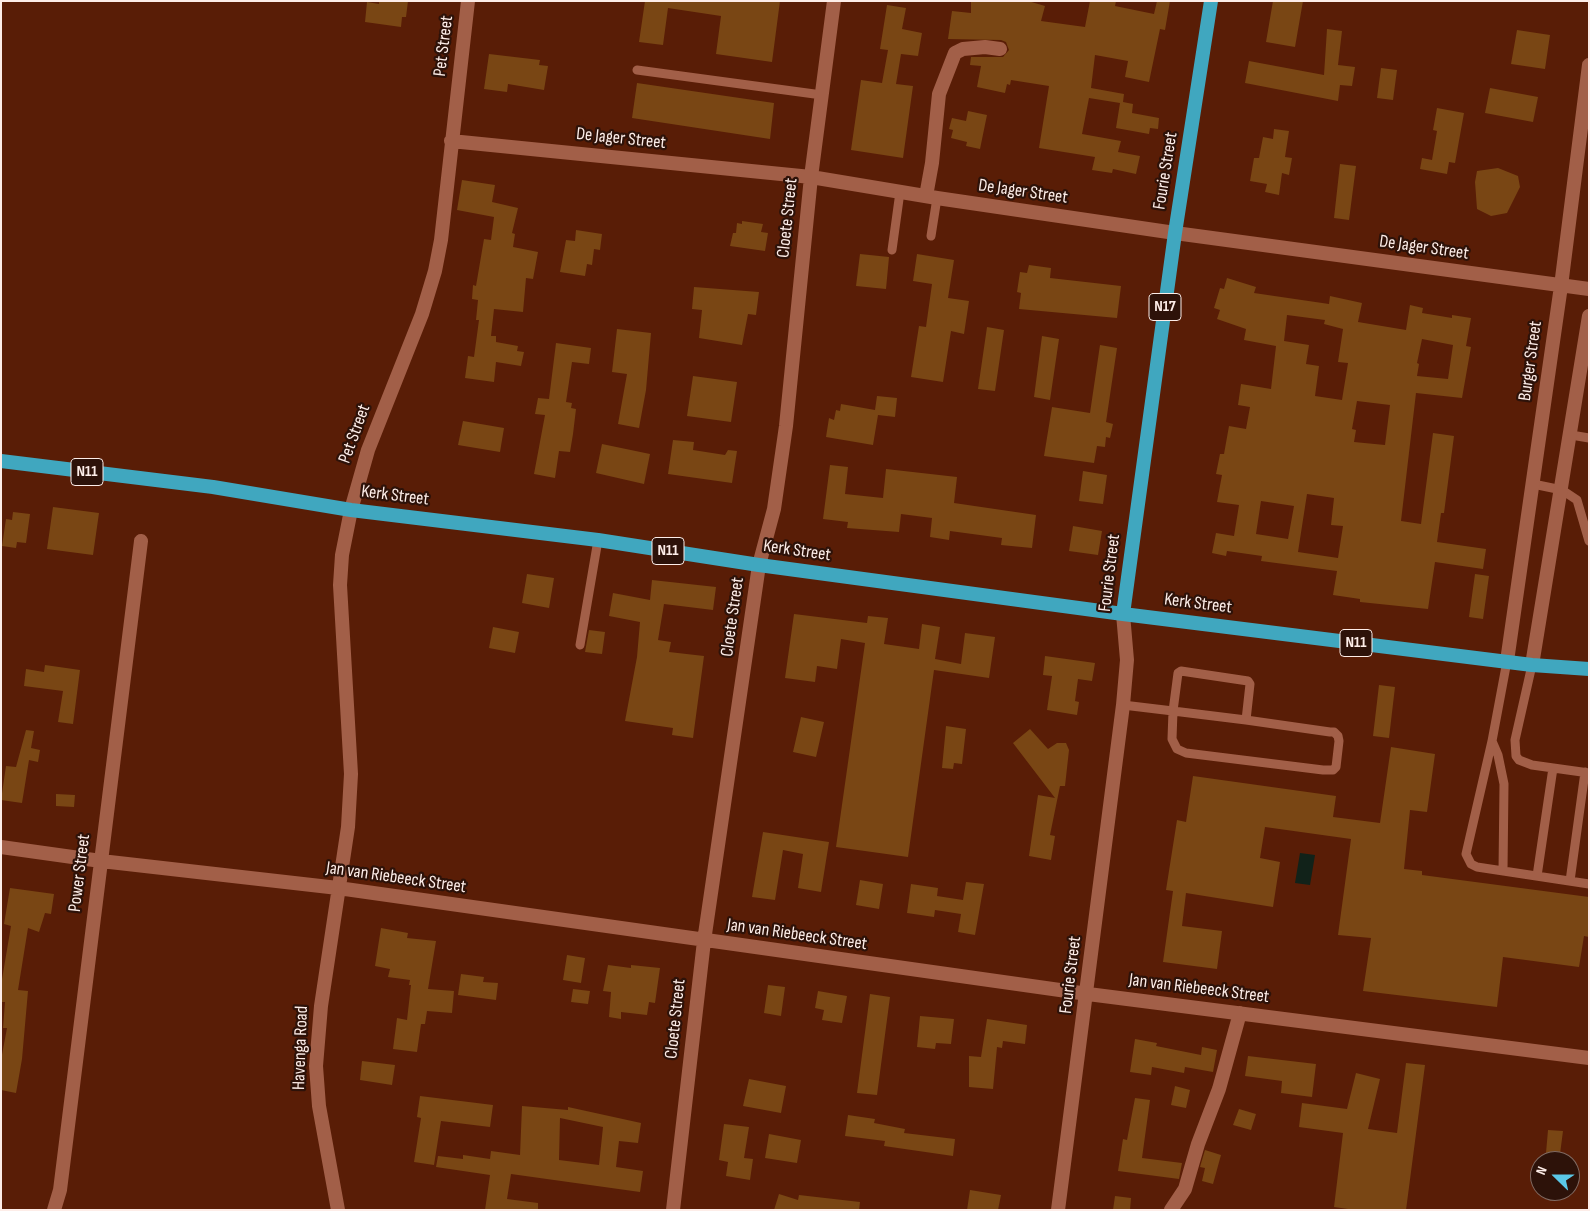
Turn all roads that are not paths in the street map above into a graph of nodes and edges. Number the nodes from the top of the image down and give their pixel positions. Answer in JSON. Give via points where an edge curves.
{"nodes":[{"id":1,"x":468,"y":1,"type":"edge"},
{"id":2,"x":834,"y":1,"type":"edge"},
{"id":3,"x":1211,"y":1,"type":"edge"},
{"id":4,"x":1000,"y":49,"type":"dead end"},
{"id":5,"x":1589,"y":65,"type":"edge"},
{"id":6,"x":637,"y":70,"type":"dead end"},
{"id":7,"x":822,"y":95,"type":"junction"},
{"id":8,"x":451,"y":141,"type":"junction"},
{"id":9,"x":810,"y":177,"type":"junction"},
{"id":10,"x":900,"y":192,"type":"junction"},
{"id":11,"x":932,"y":197,"type":"junction"},
{"id":12,"x":1175,"y":233,"type":"junction"},
{"id":13,"x":931,"y":236,"type":"dead end"},
{"id":14,"x":892,"y":250,"type":"dead end"},
{"id":15,"x":1561,"y":286,"type":"junction"},
{"id":16,"x":1589,"y":289,"type":"edge"},
{"id":17,"x":1589,"y":316,"type":"edge"},
{"id":18,"x":1571,"y":435,"type":"junction"},
{"id":19,"x":1589,"y":438,"type":"edge"},
{"id":20,"x":1,"y":461,"type":"edge"},
{"id":21,"x":1533,"y":484,"type":"junction"},
{"id":22,"x":1562,"y":490,"type":"junction"},
{"id":23,"x":351,"y":510,"type":"junction"},
{"id":24,"x":598,"y":540,"type":"junction"},
{"id":25,"x":141,"y":541,"type":"dead end"},
{"id":26,"x":1589,"y":541,"type":"edge"},
{"id":27,"x":759,"y":565,"type":"junction"},
{"id":28,"x":1122,"y":614,"type":"junction"},
{"id":29,"x":580,"y":645,"type":"dead end"},
{"id":30,"x":1507,"y":661,"type":"junction"},
{"id":31,"x":1532,"y":664,"type":"junction"},
{"id":32,"x":1589,"y":669,"type":"edge"},
{"id":33,"x":1123,"y":705,"type":"junction"},
{"id":34,"x":1173,"y":710,"type":"junction"},
{"id":35,"x":1246,"y":720,"type":"junction"},
{"id":36,"x":1492,"y":742,"type":"junction"},
{"id":37,"x":1553,"y":768,"type":"junction"},
{"id":38,"x":1587,"y":772,"type":"edge"},
{"id":39,"x":1,"y":847,"type":"edge"},
{"id":40,"x":101,"y":861,"type":"junction"},
{"id":41,"x":1503,"y":871,"type":"junction"},
{"id":42,"x":1537,"y":876,"type":"junction"},
{"id":43,"x":1570,"y":881,"type":"junction"},
{"id":44,"x":1589,"y":884,"type":"edge"},
{"id":45,"x":338,"y":888,"type":"junction"},
{"id":46,"x":704,"y":941,"type":"junction"},
{"id":47,"x":1088,"y":994,"type":"junction"},
{"id":48,"x":1240,"y":1013,"type":"junction"},
{"id":49,"x":1589,"y":1058,"type":"edge"},
{"id":50,"x":54,"y":1210,"type":"edge"},
{"id":51,"x":338,"y":1210,"type":"edge"},
{"id":52,"x":673,"y":1210,"type":"edge"},
{"id":53,"x":1058,"y":1210,"type":"edge"},
{"id":54,"x":1171,"y":1210,"type":"edge"}],
"edges":[{"from":1,"to":8,"type":"street","name":"Pet Street"},
{"from":2,"to":7,"type":"street","name":"Cloete Street"},
{"from":3,"to":12,"type":"highway","name":"Fourie Street","number":"N17"},
{"from":4,"to":11,"type":"street","via":[[985,47],[954,53],[939,94]]},
{"from":5,"to":15,"type":"street","name":"Burger Street"},
{"from":6,"to":7,"type":"lane"},
{"from":7,"to":9,"type":"street","name":"Cloete Street"},
{"from":8,"to":9,"type":"street","name":"De Jager Street"},
{"from":8,"to":23,"type":"street","name":"Pet Street","via":[[435,271],[422,314],[368,450]]},
{"from":9,"to":10,"type":"street","name":"De Jager Street"},
{"from":9,"to":27,"type":"street","name":"Cloete Street","via":[[786,426],[774,509]]},
{"from":10,"to":11,"type":"street","name":"De Jager Street"},
{"from":10,"to":14,"type":"lane"},
{"from":11,"to":12,"type":"street","name":"De Jager Street"},
{"from":11,"to":13,"type":"lane"},
{"from":12,"to":15,"type":"street","name":"De Jager Street"},
{"from":12,"to":28,"type":"highway","name":"Fourie Street","number":"N17"},
{"from":15,"to":16,"type":"street","name":"De Jager Street"},
{"from":15,"to":21,"type":"street","name":"Burger Street"},
{"from":17,"to":18,"type":"street"},
{"from":18,"to":19,"type":"lane"},
{"from":18,"to":22,"type":"street"},
{"from":20,"to":23,"type":"highway","name":"Kerk Street","number":"N11","via":[[213,487]]},
{"from":21,"to":22,"type":"lane"},
{"from":21,"to":30,"type":"street","name":"Burger Street"},
{"from":22,"to":26,"type":"lane","via":[[1577,500]]},
{"from":22,"to":31,"type":"street"},
{"from":23,"to":24,"type":"highway","name":"Kerk Street","number":"N11"},
{"from":23,"to":45,"type":"street","name":"Pet Street","via":[[340,585],[351,774],[348,826]]},
{"from":24,"to":27,"type":"highway","name":"Kerk Street","number":"N11"},
{"from":24,"to":29,"type":"lane"},
{"from":25,"to":40,"type":"street","name":"Power Street"},
{"from":27,"to":28,"type":"highway","name":"Kerk Street","number":"N11"},
{"from":27,"to":46,"type":"street","name":"Cloete Street"},
{"from":28,"to":30,"type":"highway","name":"Kerk Street","number":"N11"},
{"from":28,"to":33,"type":"street","name":"Fourie Street","via":[[1127,660]]},
{"from":30,"to":31,"type":"highway","name":"Kerk Street","number":"N11"},
{"from":30,"to":36,"type":"lane"},
{"from":31,"to":32,"type":"highway","name":"Kerk Street","number":"N11"},
{"from":31,"to":37,"type":"lane","via":[[1514,750],[1519,760],[1526,764]]},
{"from":33,"to":34,"type":"lane"},
{"from":33,"to":47,"type":"street","name":"Fourie Street"},
{"from":34,"to":35,"type":"lane"},
{"from":34,"to":35,"type":"lane","via":[[1177,676],[1181,670],[1244,679],[1250,684]]},
{"from":34,"to":35,"type":"lane","via":[[1172,743],[1186,753],[1322,770],[1336,768],[1339,741],[1334,732]]},
{"from":36,"to":41,"type":"lane","via":[[1504,784]]},
{"from":36,"to":41,"type":"lane","via":[[1466,854],[1471,864],[1477,867]]},
{"from":37,"to":38,"type":"lane"},
{"from":37,"to":42,"type":"lane"},
{"from":38,"to":43,"type":"lane"},
{"from":39,"to":40,"type":"street","name":"Jan van Riebeeck Street"},
{"from":40,"to":45,"type":"street","name":"Jan van Riebeeck Street"},
{"from":40,"to":50,"type":"street","name":"Power Street","via":[[60,1190]]},
{"from":41,"to":42,"type":"lane"},
{"from":42,"to":43,"type":"lane"},
{"from":43,"to":44,"type":"lane"},
{"from":45,"to":46,"type":"street","name":"Jan van Riebeeck Street"},
{"from":45,"to":51,"type":"street","name":"Havenga Road","via":[[316,1066],[319,1106]]},
{"from":46,"to":47,"type":"street","name":"Jan van Riebeeck Street"},
{"from":46,"to":52,"type":"street","name":"Cloete Street"},
{"from":47,"to":48,"type":"street","name":"Jan van Riebeeck Street"},
{"from":47,"to":53,"type":"street","name":"Fourie Street"},
{"from":48,"to":49,"type":"street","name":"Jan van Riebeeck Street"},
{"from":48,"to":54,"type":"street","via":[[1219,1089],[1185,1189]]}]}
